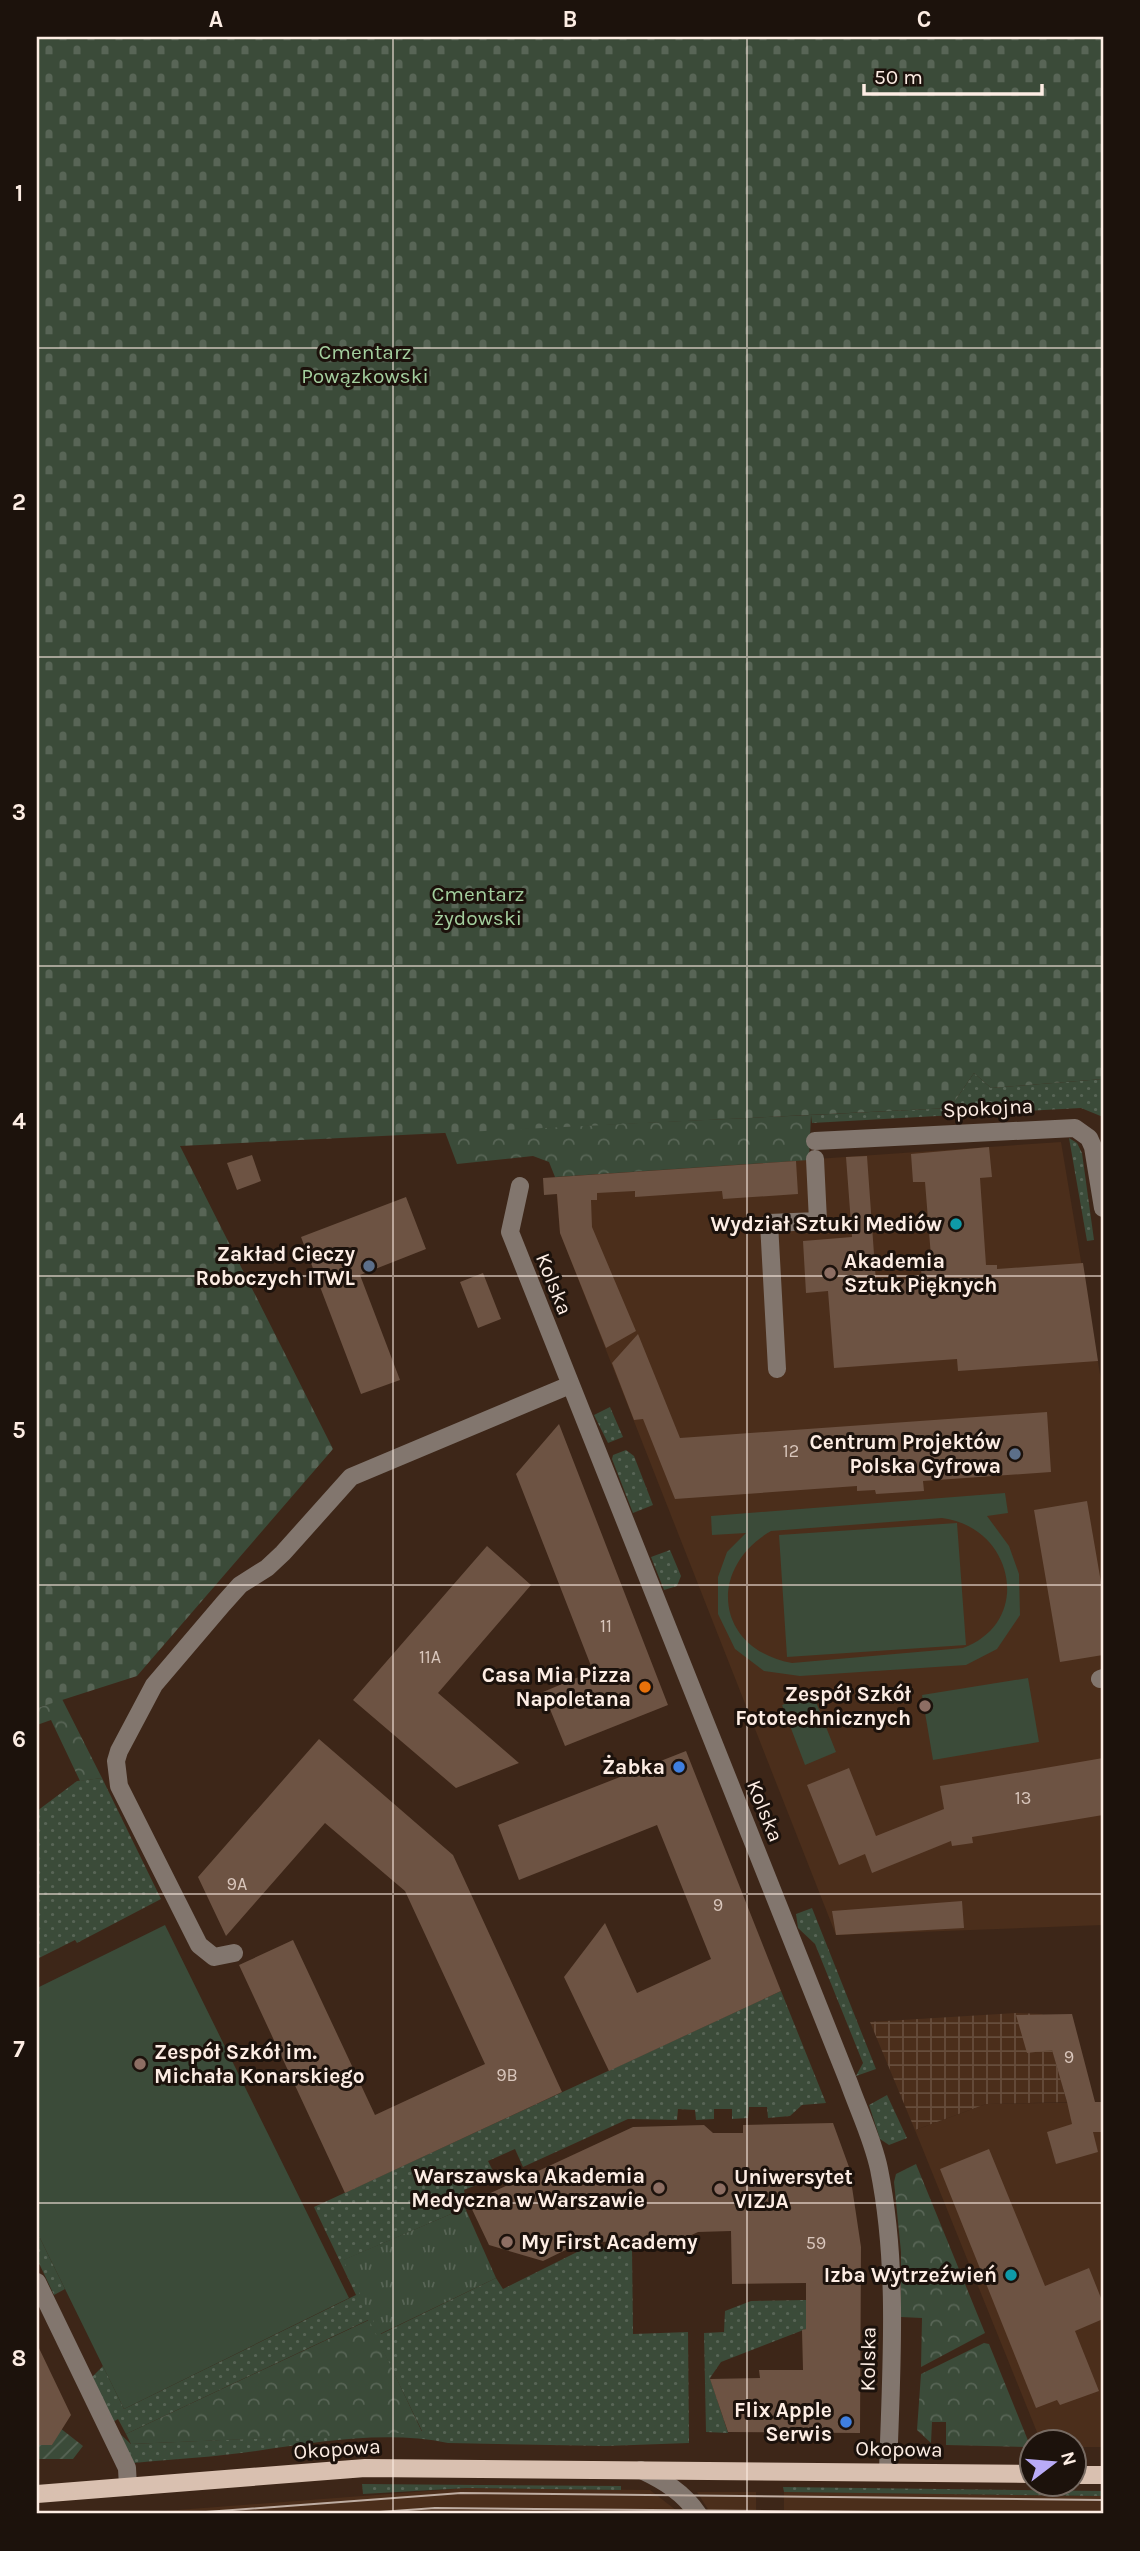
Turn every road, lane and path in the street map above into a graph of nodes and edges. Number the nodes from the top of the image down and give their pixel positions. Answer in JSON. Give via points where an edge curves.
{"nodes":[{"id":1,"x":816,"y":1141,"type":"dead end"},
{"id":2,"x":815,"y":1159,"type":"dead end"},
{"id":3,"x":520,"y":1186,"type":"dead end"},
{"id":4,"x":1103,"y":1208,"type":"edge"},
{"id":5,"x":777,"y":1368,"type":"dead end"},
{"id":6,"x":570,"y":1385,"type":"junction"},
{"id":7,"x":233,"y":1954,"type":"dead end"},
{"id":8,"x":37,"y":2282,"type":"edge"},
{"id":9,"x":640,"y":2470,"type":"junction"},
{"id":10,"x":888,"y":2472,"type":"junction"},
{"id":11,"x":1018,"y":2474,"type":"edge"},
{"id":12,"x":128,"y":2487,"type":"junction"},
{"id":13,"x":37,"y":2494,"type":"edge"},
{"id":14,"x":698,"y":2514,"type":"edge"}],
"edges":[{"from":1,"to":4,"type":"street","name":"Spokojna","via":[[1075,1128],[1093,1147]]},
{"from":2,"to":5,"type":"street","via":[[818,1221],[769,1223]]},
{"from":3,"to":6,"type":"street","name":"Kolska","via":[[509,1232]]},
{"from":6,"to":7,"type":"street","via":[[452,1437],[358,1471],[267,1568],[240,1586],[155,1685],[119,1751],[118,1786],[199,1945],[214,1957]]},
{"from":6,"to":10,"type":"street","name":"Kolska","via":[[878,2165],[892,2273]]},
{"from":8,"to":12,"type":"street","via":[[127,2468]]},
{"from":9,"to":10,"type":"main road","name":"Okopowa"},
{"from":9,"to":12,"type":"main road","name":"Okopowa","via":[[365,2468]]},
{"from":9,"to":14,"type":"street","name":"Okopowa","via":[[666,2482]]},
{"from":10,"to":11,"type":"main road","name":"Okopowa"},
{"from":12,"to":13,"type":"main road","name":"Okopowa"}]}
